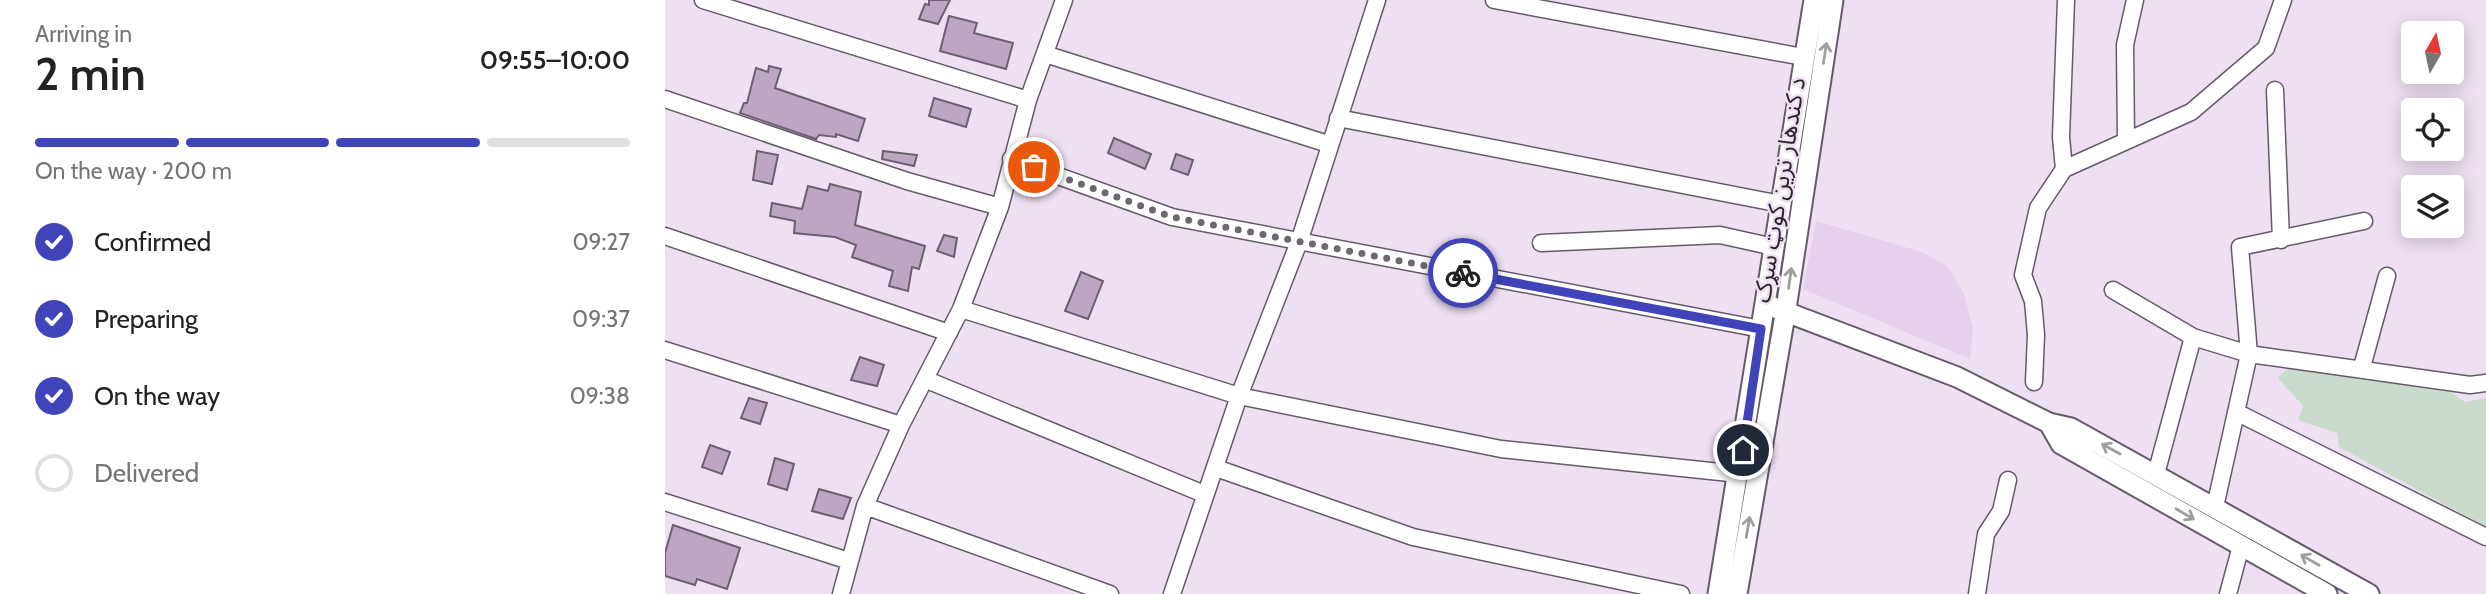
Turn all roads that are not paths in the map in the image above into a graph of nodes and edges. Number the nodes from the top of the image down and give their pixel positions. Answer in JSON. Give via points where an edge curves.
{"nodes":[{"id":1,"x":703,"y":0,"type":"edge"},
{"id":2,"x":1064,"y":0,"type":"edge"},
{"id":3,"x":1377,"y":0,"type":"edge"},
{"id":4,"x":1494,"y":0,"type":"edge"},
{"id":5,"x":1814,"y":0,"type":"edge"},
{"id":6,"x":1833,"y":0,"type":"edge"},
{"id":7,"x":2066,"y":0,"type":"edge"},
{"id":8,"x":2135,"y":0,"type":"edge"},
{"id":9,"x":2283,"y":0,"type":"edge"},
{"id":10,"x":1045,"y":54,"type":"junction"},
{"id":11,"x":1803,"y":57,"type":"junction"},
{"id":12,"x":2275,"y":90,"type":"dead end"},
{"id":13,"x":665,"y":99,"type":"edge"},
{"id":14,"x":1028,"y":100,"type":"junction"},
{"id":15,"x":1338,"y":118,"type":"junction"},
{"id":16,"x":2126,"y":141,"type":"junction"},
{"id":17,"x":1328,"y":144,"type":"junction"},
{"id":18,"x":1011,"y":159,"type":"junction"},
{"id":19,"x":2064,"y":169,"type":"junction"},
{"id":20,"x":1781,"y":204,"type":"junction"},
{"id":21,"x":1000,"y":207,"type":"junction"},
{"id":22,"x":2364,"y":220,"type":"dead end"},
{"id":23,"x":665,"y":236,"type":"edge"},
{"id":24,"x":2281,"y":240,"type":"junction"},
{"id":25,"x":1299,"y":242,"type":"junction"},
{"id":26,"x":1541,"y":243,"type":"dead end"},
{"id":27,"x":1774,"y":247,"type":"junction"},
{"id":28,"x":2387,"y":276,"type":"dead end"},
{"id":29,"x":2113,"y":290,"type":"dead end"},
{"id":30,"x":1765,"y":304,"type":"junction"},
{"id":31,"x":961,"y":309,"type":"junction"},
{"id":32,"x":1786,"y":309,"type":"junction"},
{"id":33,"x":1761,"y":329,"type":"junction"},
{"id":34,"x":949,"y":333,"type":"junction"},
{"id":35,"x":2193,"y":337,"type":"junction"},
{"id":36,"x":665,"y":350,"type":"edge"},
{"id":37,"x":2249,"y":354,"type":"junction"},
{"id":38,"x":2362,"y":367,"type":"junction"},
{"id":39,"x":927,"y":380,"type":"junction"},
{"id":40,"x":2034,"y":382,"type":"dead end"},
{"id":41,"x":2486,"y":383,"type":"edge"},
{"id":42,"x":1239,"y":396,"type":"junction"},
{"id":43,"x":2236,"y":412,"type":"junction"},
{"id":44,"x":2049,"y":423,"type":"junction"},
{"id":45,"x":901,"y":425,"type":"junction"},
{"id":46,"x":1216,"y":468,"type":"junction"},
{"id":47,"x":1739,"y":474,"type":"junction"},
{"id":48,"x":2156,"y":474,"type":"junction"},
{"id":49,"x":2008,"y":480,"type":"dead end"},
{"id":50,"x":1204,"y":494,"type":"junction"},
{"id":51,"x":665,"y":502,"type":"edge"},
{"id":52,"x":865,"y":506,"type":"junction"},
{"id":53,"x":2215,"y":507,"type":"junction"},
{"id":54,"x":2486,"y":537,"type":"edge"},
{"id":55,"x":2241,"y":546,"type":"junction"},
{"id":56,"x":849,"y":561,"type":"junction"},
{"id":57,"x":1733,"y":581,"type":"edge"},
{"id":58,"x":2309,"y":589,"type":"edge"},
{"id":59,"x":841,"y":594,"type":"edge"},
{"id":60,"x":1110,"y":594,"type":"edge"},
{"id":61,"x":1172,"y":594,"type":"edge"},
{"id":62,"x":1681,"y":594,"type":"edge"},
{"id":63,"x":1718,"y":594,"type":"edge"},
{"id":64,"x":1977,"y":594,"type":"edge"},
{"id":65,"x":2228,"y":594,"type":"edge"},
{"id":66,"x":2327,"y":594,"type":"edge"},
{"id":67,"x":2369,"y":594,"type":"edge"}],
"edges":[{"from":1,"to":14,"type":"street"},
{"from":2,"to":10,"type":"street"},
{"from":3,"to":15,"type":"street"},
{"from":4,"to":11,"type":"street"},
{"from":5,"to":11,"type":"main road","name":"د کندهار ترين کوټ سړک"},
{"from":32,"to":6,"type":"main road","name":"د کندهار ترين کوټ سړک","one_way":true},
{"from":7,"to":19,"type":"street"},
{"from":8,"to":16,"type":"street","via":[[2125,45]]},
{"from":9,"to":16,"type":"street","via":[[2266,48],[2192,112]]},
{"from":10,"to":14,"type":"street"},
{"from":10,"to":17,"type":"street"},
{"from":11,"to":20,"type":"main road","name":"د کندهار ترين کوټ سړک"},
{"from":12,"to":24,"type":"street"},
{"from":13,"to":21,"type":"street","via":[[907,181]]},
{"from":14,"to":18,"type":"street"},
{"from":15,"to":17,"type":"street"},
{"from":15,"to":20,"type":"street"},
{"from":16,"to":19,"type":"street"},
{"from":17,"to":25,"type":"street"},
{"from":18,"to":21,"type":"street"},
{"from":18,"to":25,"type":"street","via":[[1172,217]]},
{"from":19,"to":40,"type":"street","via":[[2038,208],[2023,275],[2033,301]]},
{"from":20,"to":27,"type":"main road","name":"د کندهار ترين کوټ سړک"},
{"from":21,"to":31,"type":"street"},
{"from":22,"to":24,"type":"street"},
{"from":23,"to":34,"type":"street"},
{"from":24,"to":37,"type":"street","via":[[2240,247]]},
{"from":25,"to":33,"type":"street"},
{"from":25,"to":42,"type":"street"},
{"from":26,"to":27,"type":"street","via":[[1720,234]]},
{"from":27,"to":30,"type":"main road","name":"د کندهار ترين کوټ سړک"},
{"from":28,"to":38,"type":"street"},
{"from":29,"to":35,"type":"street"},
{"from":30,"to":32,"type":"main road"},
{"from":30,"to":33,"type":"main road","name":"د کندهار ترين کوټ سړک"},
{"from":31,"to":34,"type":"street"},
{"from":31,"to":42,"type":"street"},
{"from":32,"to":44,"type":"main road","via":[[1957,377]]},
{"from":57,"to":32,"type":"main road","name":"د کندهار ترين کوټ سړک","one_way":true},
{"from":33,"to":47,"type":"main road","name":"د کندهار ترين کوټ سړک"},
{"from":34,"to":39,"type":"street"},
{"from":35,"to":37,"type":"street"},
{"from":35,"to":48,"type":"street"},
{"from":36,"to":45,"type":"street"},
{"from":37,"to":38,"type":"street"},
{"from":37,"to":43,"type":"street"},
{"from":38,"to":41,"type":"street","via":[[2470,385]]},
{"from":39,"to":45,"type":"street"},
{"from":39,"to":50,"type":"street"},
{"from":42,"to":46,"type":"street"},
{"from":42,"to":47,"type":"street","via":[[1501,449]]},
{"from":43,"to":53,"type":"street"},
{"from":43,"to":54,"type":"street"},
{"from":48,"to":44,"type":"main road","one_way":true,"via":[[2071,428]]},
{"from":44,"to":55,"type":"main road","one_way":true,"via":[[2061,444]]},
{"from":45,"to":52,"type":"street"},
{"from":46,"to":50,"type":"street"},
{"from":46,"to":62,"type":"street","via":[[1413,537]]},
{"from":47,"to":57,"type":"main road","name":"د کندهار ترين کوټ سړک"},
{"from":48,"to":53,"type":"main road"},
{"from":49,"to":64,"type":"street","via":[[2001,511],[1986,534]]},
{"from":50,"to":61,"type":"street"},
{"from":51,"to":56,"type":"street"},
{"from":52,"to":56,"type":"street"},
{"from":52,"to":60,"type":"street"},
{"from":67,"to":53,"type":"main road","one_way":true},
{"from":55,"to":58,"type":"main road"},
{"from":55,"to":65,"type":"street"},
{"from":56,"to":59,"type":"street"},
{"from":57,"to":63,"type":"main road","name":"د کندهار ترين کوټ سړک"},
{"from":58,"to":66,"type":"main road"}]}
